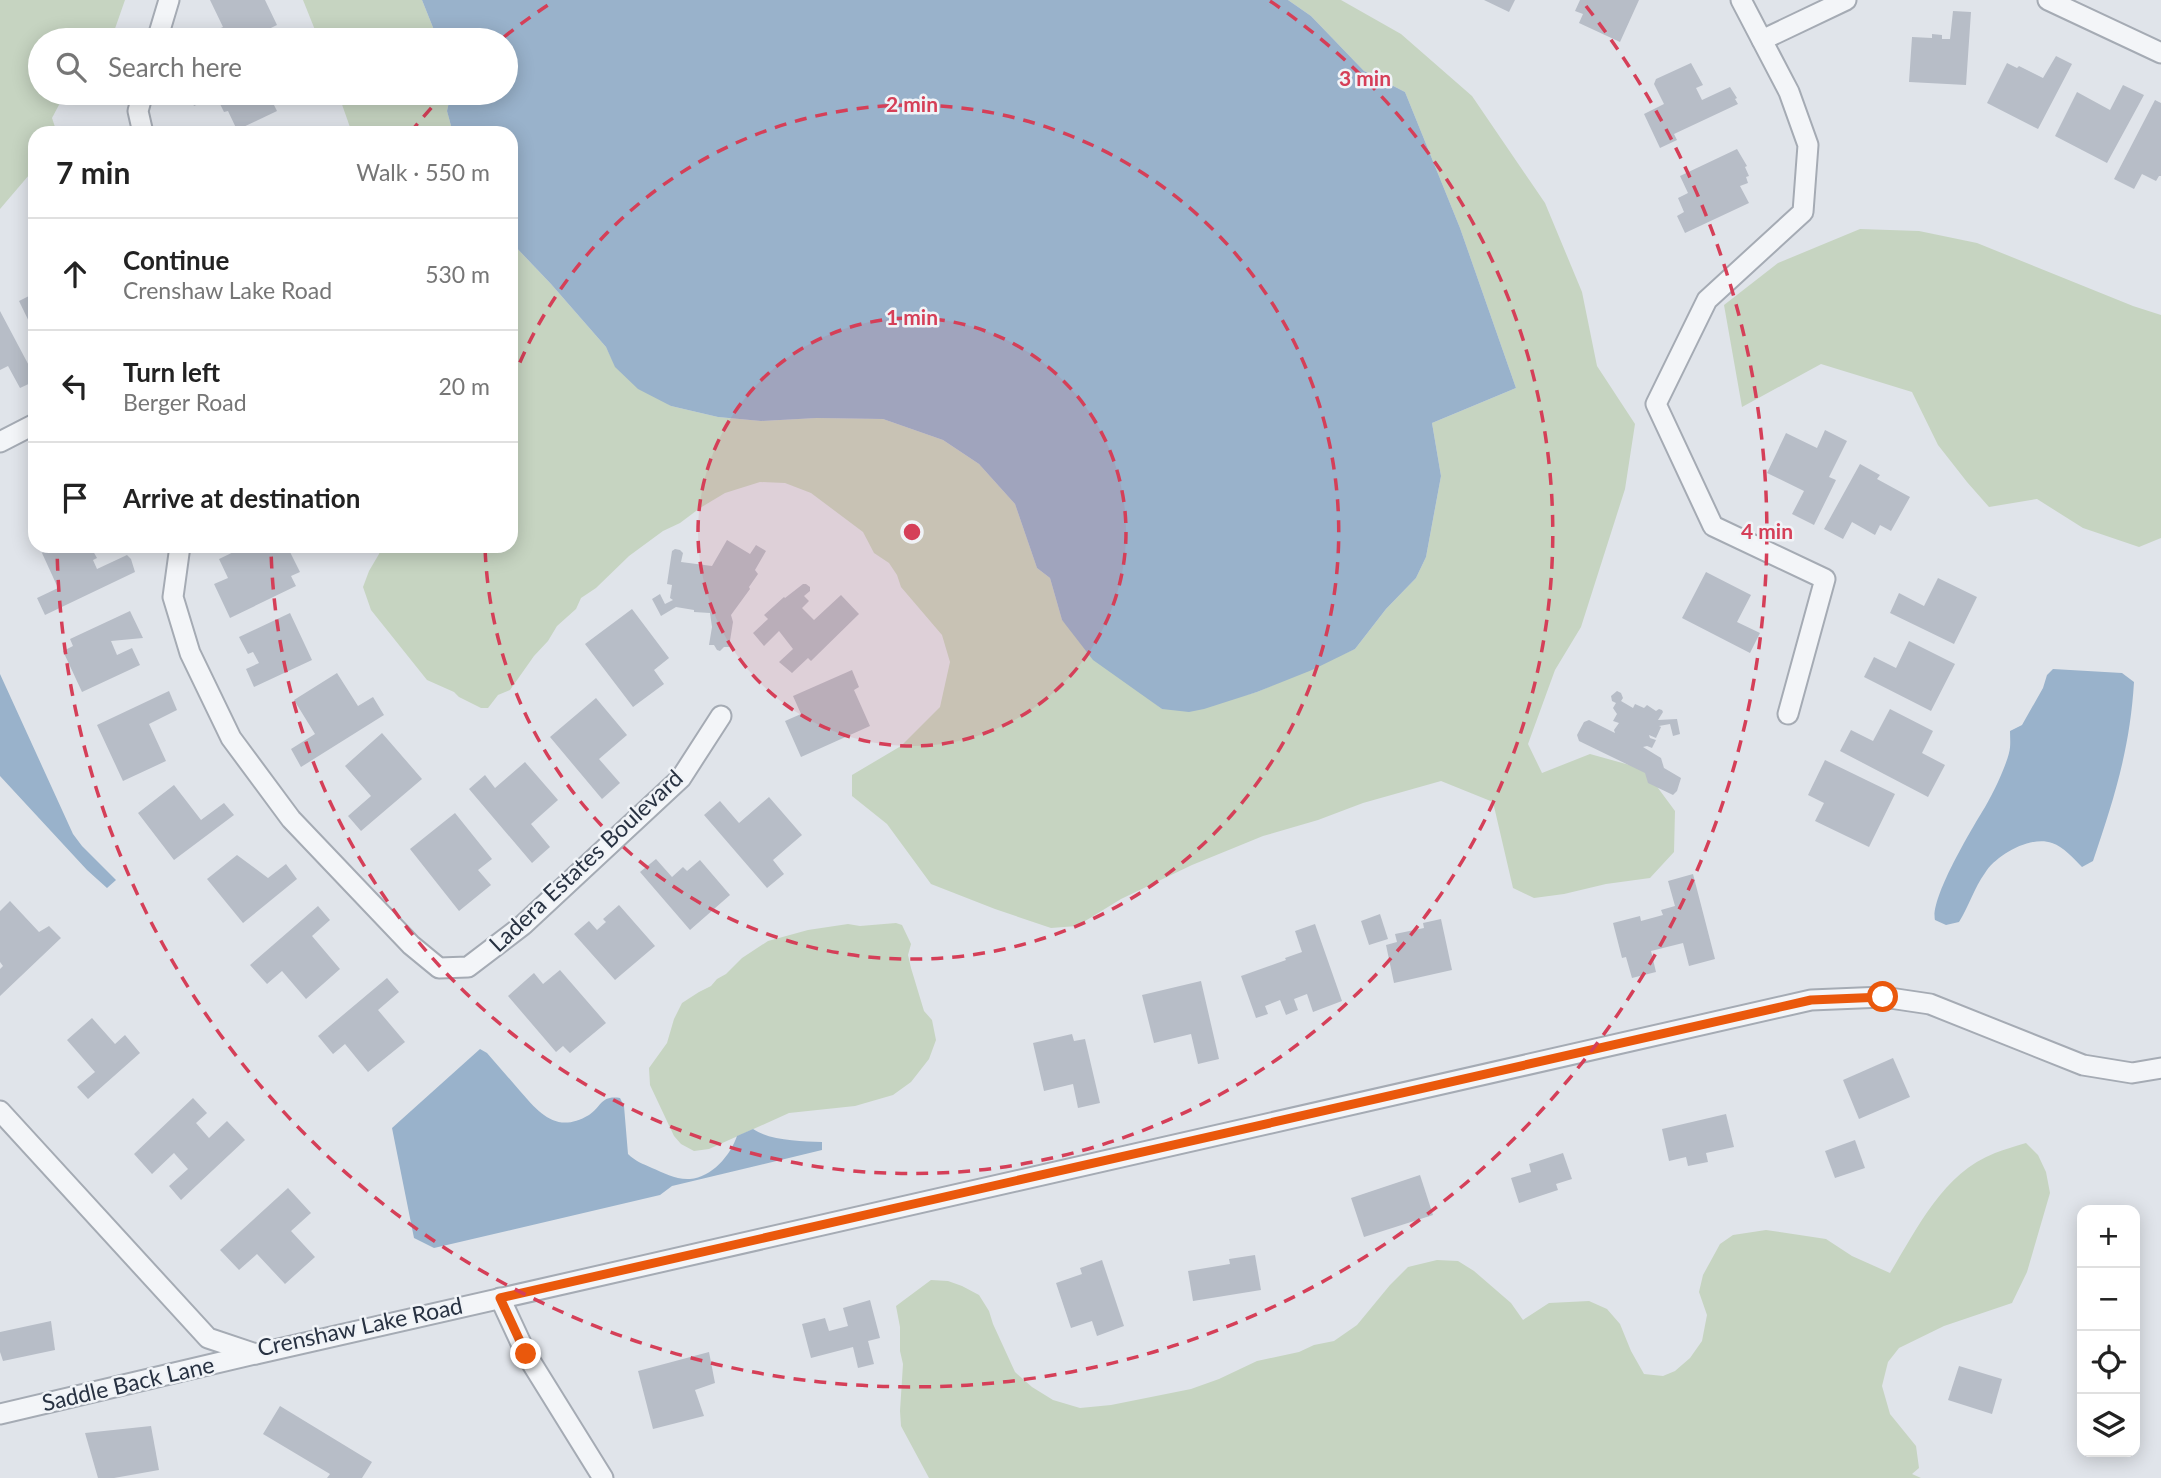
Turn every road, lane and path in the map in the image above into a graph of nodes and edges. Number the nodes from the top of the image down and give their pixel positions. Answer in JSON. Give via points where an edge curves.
{"nodes":[{"id":1,"x":169,"y":0,"type":"edge"},
{"id":2,"x":1741,"y":0,"type":"edge"},
{"id":3,"x":1846,"y":0,"type":"edge"},
{"id":4,"x":2048,"y":0,"type":"edge"},
{"id":5,"x":161,"y":28,"type":"edge"},
{"id":6,"x":1762,"y":40,"type":"junction"},
{"id":7,"x":2161,"y":53,"type":"edge"},
{"id":8,"x":140,"y":105,"type":"edge"},
{"id":9,"x":141,"y":126,"type":"edge"},
{"id":10,"x":28,"y":428,"type":"edge"},
{"id":11,"x":0,"y":442,"type":"edge"},
{"id":12,"x":179,"y":553,"type":"edge"},
{"id":13,"x":1788,"y":714,"type":"dead end"},
{"id":14,"x":721,"y":716,"type":"dead end"},
{"id":15,"x":2161,"y":1068,"type":"edge"},
{"id":16,"x":0,"y":1111,"type":"edge"},
{"id":17,"x":500,"y":1298,"type":"junction"},
{"id":18,"x":256,"y":1354,"type":"junction"},
{"id":19,"x":0,"y":1415,"type":"edge"},
{"id":20,"x":603,"y":1478,"type":"edge"}],
"edges":[{"from":1,"to":5,"type":"street"},
{"from":2,"to":6,"type":"street"},
{"from":3,"to":6,"type":"street"},
{"from":4,"to":7,"type":"street"},
{"from":6,"to":13,"type":"street","via":[[1789,92],[1808,145],[1803,212],[1707,300],[1656,404],[1713,526],[1825,579]]},
{"from":8,"to":9,"type":"street"},
{"from":10,"to":11,"type":"street"},
{"from":12,"to":14,"type":"street","name":"Ladera Estates Boulevard","via":[[173,597],[190,653],[231,738],[291,818],[411,946],[439,968],[468,967],[523,925],[681,778]]},
{"from":15,"to":17,"type":"street","name":"Crenshaw Lake Road","via":[[2132,1073],[2083,1065],[1930,1004],[1883,997],[1811,1000]]},
{"from":16,"to":18,"type":"street","name":"Crenshaw Lake Road","via":[[208,1338]]},
{"from":17,"to":18,"type":"street","name":"Crenshaw Lake Road"},
{"from":17,"to":20,"type":"street","via":[[526,1354]]},
{"from":18,"to":19,"type":"street","name":"Saddle Back Lane"}]}
